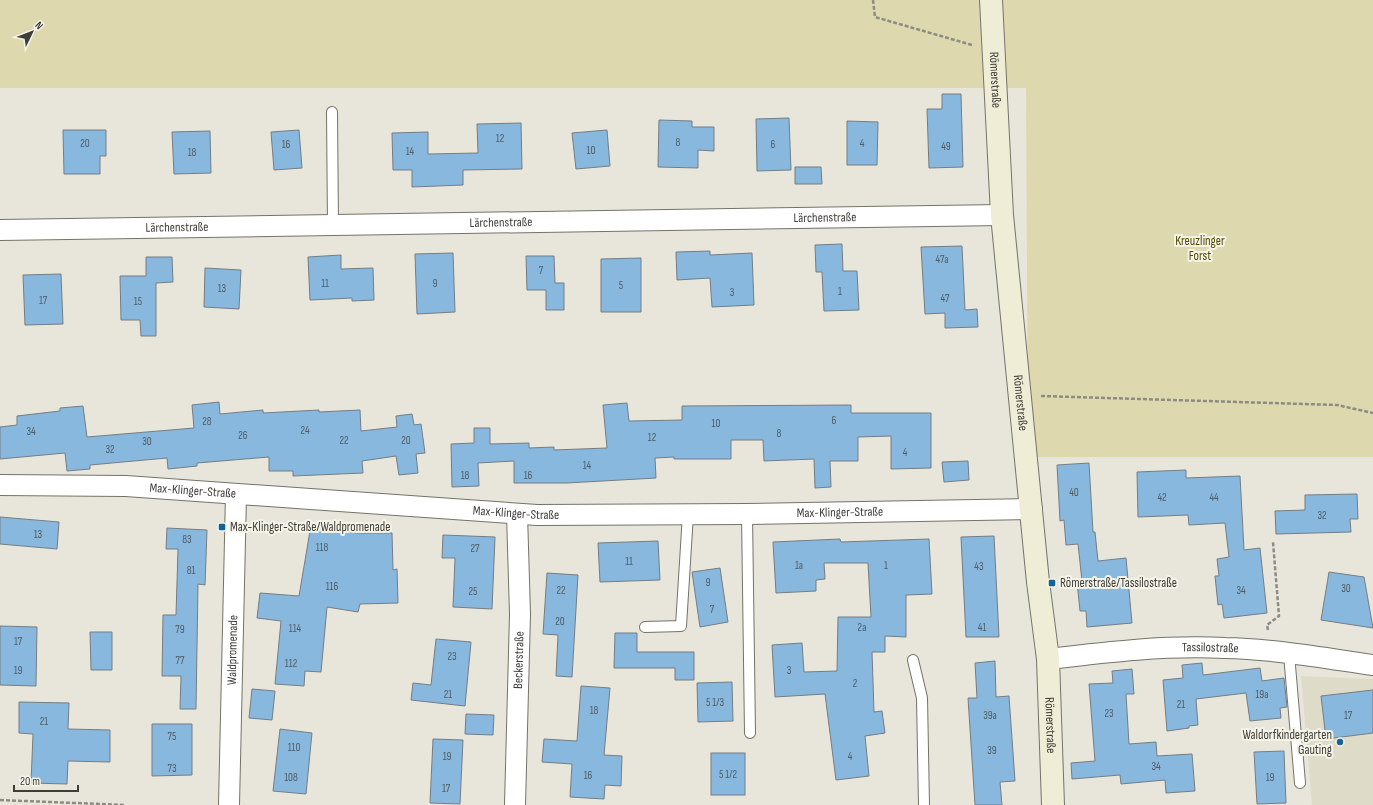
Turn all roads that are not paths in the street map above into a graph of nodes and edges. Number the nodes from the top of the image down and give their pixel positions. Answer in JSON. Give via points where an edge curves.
{"nodes":[{"id":1,"x":991,"y":0,"type":"edge"},
{"id":2,"x":332,"y":112,"type":"dead end"},
{"id":3,"x":1002,"y":215,"type":"junction"},
{"id":4,"x":333,"y":226,"type":"junction"},
{"id":5,"x":0,"y":230,"type":"edge"},
{"id":6,"x":0,"y":485,"type":"edge"},
{"id":7,"x":236,"y":495,"type":"junction"},
{"id":8,"x":1032,"y":509,"type":"junction"},
{"id":9,"x":517,"y":514,"type":"junction"},
{"id":10,"x":688,"y":514,"type":"junction"},
{"id":11,"x":747,"y":514,"type":"junction"},
{"id":12,"x":645,"y":627,"type":"dead end"},
{"id":13,"x":1279,"y":653,"type":"junction"},
{"id":14,"x":1048,"y":659,"type":"junction"},
{"id":15,"x":913,"y":660,"type":"dead end"},
{"id":16,"x":1373,"y":665,"type":"edge"},
{"id":17,"x":750,"y":733,"type":"dead end"},
{"id":18,"x":1300,"y":783,"type":"dead end"},
{"id":19,"x":229,"y":805,"type":"edge"},
{"id":20,"x":515,"y":805,"type":"edge"},
{"id":21,"x":924,"y":805,"type":"edge"},
{"id":22,"x":1053,"y":805,"type":"edge"}],
"edges":[{"from":1,"to":3,"type":"street","name":"Römerstraße"},
{"from":2,"to":4,"type":"lane"},
{"from":3,"to":4,"type":"street","name":"Lärchenstraße"},
{"from":3,"to":8,"type":"street","name":"Römerstraße"},
{"from":4,"to":5,"type":"street","name":"Lärchenstraße"},
{"from":6,"to":7,"type":"street","name":"Max-Klinger-Straße","via":[[126,486]]},
{"from":7,"to":9,"type":"street","name":"Max-Klinger-Straße"},
{"from":7,"to":19,"type":"street","name":"Waldpromenade"},
{"from":8,"to":11,"type":"street","name":"Max-Klinger-Straße"},
{"from":8,"to":14,"type":"street","name":"Römerstraße"},
{"from":9,"to":10,"type":"street","name":"Max-Klinger-Straße"},
{"from":9,"to":20,"type":"street","name":"Beckerstraße","via":[[520,614]]},
{"from":10,"to":11,"type":"street","name":"Max-Klinger-Straße"},
{"from":10,"to":12,"type":"lane","via":[[681,626]]},
{"from":11,"to":17,"type":"lane"},
{"from":13,"to":14,"type":"street","name":"Tassilostraße","via":[[1225,648],[1142,648]]},
{"from":13,"to":16,"type":"street","name":"Tassilostraße"},
{"from":13,"to":18,"type":"lane"},
{"from":14,"to":22,"type":"street","name":"Römerstraße"},
{"from":15,"to":21,"type":"lane","via":[[922,698]]}]}
